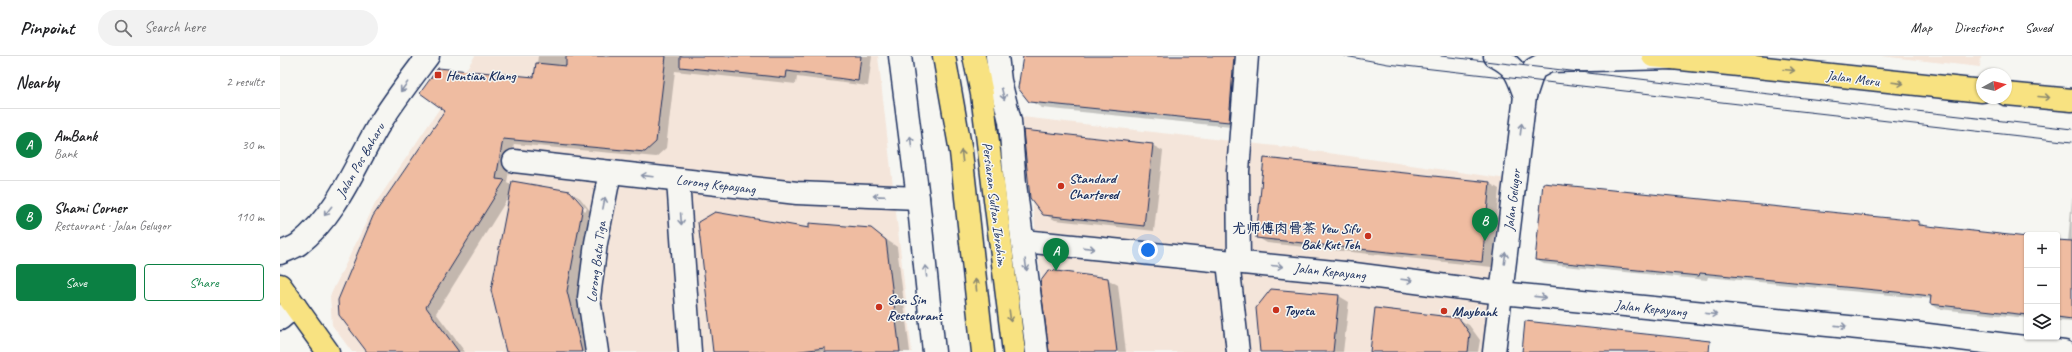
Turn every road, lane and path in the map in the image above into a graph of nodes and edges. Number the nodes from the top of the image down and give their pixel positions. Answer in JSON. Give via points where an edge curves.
{"nodes":[{"id":1,"x":428,"y":56,"type":"edge"},
{"id":2,"x":900,"y":56,"type":"edge"},
{"id":3,"x":944,"y":56,"type":"edge"},
{"id":4,"x":974,"y":56,"type":"edge"},
{"id":5,"x":997,"y":56,"type":"edge"},
{"id":6,"x":1247,"y":56,"type":"edge"},
{"id":7,"x":1495,"y":56,"type":"edge"},
{"id":8,"x":1663,"y":57,"type":"edge"},
{"id":9,"x":1762,"y":62,"type":"edge"},
{"id":10,"x":1976,"y":90,"type":"edge"},
{"id":11,"x":2012,"y":95,"type":"edge"},
{"id":12,"x":1525,"y":96,"type":"junction"},
{"id":13,"x":2072,"y":100,"type":"edge"},
{"id":14,"x":514,"y":161,"type":"dead end"},
{"id":15,"x":610,"y":172,"type":"junction"},
{"id":16,"x":678,"y":180,"type":"junction"},
{"id":17,"x":918,"y":198,"type":"junction"},
{"id":18,"x":1023,"y":241,"type":"junction"},
{"id":19,"x":280,"y":253,"type":"edge"},
{"id":20,"x":1233,"y":262,"type":"junction"},
{"id":21,"x":280,"y":285,"type":"edge"},
{"id":22,"x":1501,"y":293,"type":"junction"},
{"id":23,"x":287,"y":312,"type":"edge"},
{"id":24,"x":328,"y":352,"type":"edge"},
{"id":25,"x":597,"y":352,"type":"edge"},
{"id":26,"x":690,"y":352,"type":"edge"},
{"id":27,"x":934,"y":352,"type":"edge"},
{"id":28,"x":982,"y":352,"type":"edge"},
{"id":29,"x":1014,"y":352,"type":"edge"},
{"id":30,"x":1037,"y":352,"type":"edge"},
{"id":31,"x":1238,"y":352,"type":"edge"},
{"id":32,"x":1494,"y":352,"type":"edge"},
{"id":33,"x":2064,"y":352,"type":"edge"}],
"edges":[{"from":1,"to":19,"type":"street","name":"Jalan Pos Baharu","one_way":true,"via":[[396,98],[376,130],[344,192],[299,244]]},
{"from":17,"to":2,"type":"street","one_way":true},
{"from":28,"to":3,"type":"highway","name":"Persiaran Sultan Ibrahim","one_way":true,"via":[[962,152]]},
{"from":4,"to":29,"type":"highway","name":"Persiaran Sultan Ibrahim","one_way":true,"via":[[982,94]]},
{"from":5,"to":18,"type":"street","one_way":true,"via":[[1010,121]]},
{"from":6,"to":20,"type":"street"},
{"from":7,"to":12,"type":"street","via":[[1509,63],[1517,74]]},
{"from":8,"to":9,"type":"highway","name":"Jalan Meru"},
{"from":8,"to":12,"type":"street","name":"Jalan Gelugor","via":[[1549,61],[1534,69]]},
{"from":9,"to":10,"type":"highway","name":"Jalan Meru","one_way":true},
{"from":11,"to":13,"type":"highway","one_way":true},
{"from":22,"to":12,"type":"street","name":"Jalan Gelugor","one_way":true},
{"from":14,"to":15,"type":"street","name":"Lorong Kepayang"},
{"from":16,"to":15,"type":"street","name":"Lorong Kepayang","one_way":true},
{"from":25,"to":15,"type":"street","name":"Lorong Batu Tiga","one_way":true,"via":[[588,298]]},
{"from":17,"to":16,"type":"street","name":"Lorong Kepayang","one_way":true,"via":[[797,193]]},
{"from":16,"to":26,"type":"street","one_way":true},
{"from":27,"to":17,"type":"street","one_way":true},
{"from":18,"to":20,"type":"street","name":"Jalan Kepayang","one_way":true},
{"from":18,"to":30,"type":"street","one_way":true},
{"from":20,"to":22,"type":"street","name":"Jalan Kepayang","one_way":true},
{"from":20,"to":31,"type":"street"},
{"from":21,"to":23,"type":"highway"},
{"from":22,"to":32,"type":"street","name":"Jalan Gelugor"},
{"from":22,"to":33,"type":"street","name":"Jalan Kepayang","one_way":true,"via":[[1920,334]]},
{"from":23,"to":24,"type":"highway"}]}
